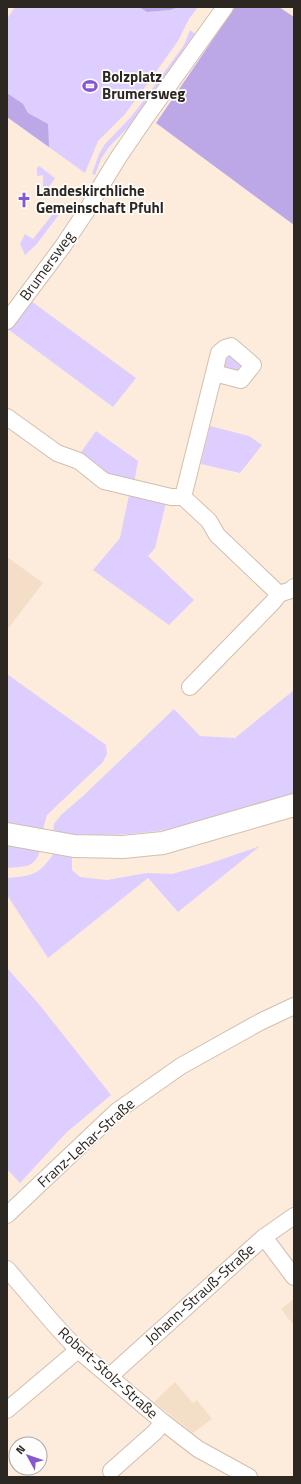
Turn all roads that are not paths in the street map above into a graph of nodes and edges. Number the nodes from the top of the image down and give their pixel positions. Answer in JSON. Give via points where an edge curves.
{"nodes":[{"id":1,"x":225,"y":7,"type":"edge"},
{"id":2,"x":7,"y":321,"type":"edge"},
{"id":3,"x":214,"y":373,"type":"dead end"},
{"id":4,"x":7,"y":417,"type":"edge"},
{"id":5,"x":183,"y":497,"type":"junction"},
{"id":6,"x":294,"y":587,"type":"edge"},
{"id":7,"x":279,"y":594,"type":"junction"},
{"id":8,"x":190,"y":687,"type":"dead end"},
{"id":9,"x":294,"y":805,"type":"edge"},
{"id":10,"x":7,"y":834,"type":"edge"},
{"id":11,"x":294,"y":1006,"type":"edge"},
{"id":12,"x":7,"y":1215,"type":"edge"},
{"id":13,"x":294,"y":1216,"type":"edge"},
{"id":14,"x":264,"y":1237,"type":"junction"},
{"id":15,"x":7,"y":1269,"type":"edge"},
{"id":16,"x":294,"y":1277,"type":"edge"},
{"id":17,"x":78,"y":1350,"type":"junction"},
{"id":18,"x":110,"y":1376,"type":"junction"},
{"id":19,"x":7,"y":1410,"type":"edge"},
{"id":20,"x":163,"y":1422,"type":"junction"},
{"id":21,"x":111,"y":1471,"type":"dead end"},
{"id":22,"x":249,"y":1477,"type":"edge"}],
"edges":[{"from":1,"to":2,"type":"street","name":"Brumersweg","via":[[146,117],[118,142],[111,152],[103,169],[99,189],[89,207]]},
{"from":3,"to":5,"type":"street"},
{"from":4,"to":5,"type":"street","via":[[57,453],[79,461],[104,481],[171,497]]},
{"from":5,"to":7,"type":"street","via":[[209,521],[217,535]]},
{"from":6,"to":7,"type":"street"},
{"from":7,"to":8,"type":"street"},
{"from":9,"to":10,"type":"street","via":[[163,843],[123,847],[74,846]]},
{"from":11,"to":12,"type":"street","name":"Franz-Lehar-Straße","via":[[181,1066],[117,1111]]},
{"from":13,"to":14,"type":"street","name":"Johann-Strauß-Straße"},
{"from":14,"to":16,"type":"street"},
{"from":14,"to":18,"type":"street","name":"Johann-Strauß-Straße"},
{"from":15,"to":17,"type":"street","name":"Robert-Stolz-Straße"},
{"from":17,"to":18,"type":"street","name":"Robert-Stolz-Straße"},
{"from":17,"to":19,"type":"street"},
{"from":18,"to":20,"type":"street","name":"Robert-Stolz-Straße"},
{"from":20,"to":21,"type":"street","name":"Robert-Stolz-Straße"},
{"from":20,"to":22,"type":"street","name":"Robert-Stolz-Straße","via":[[198,1449]]}]}
